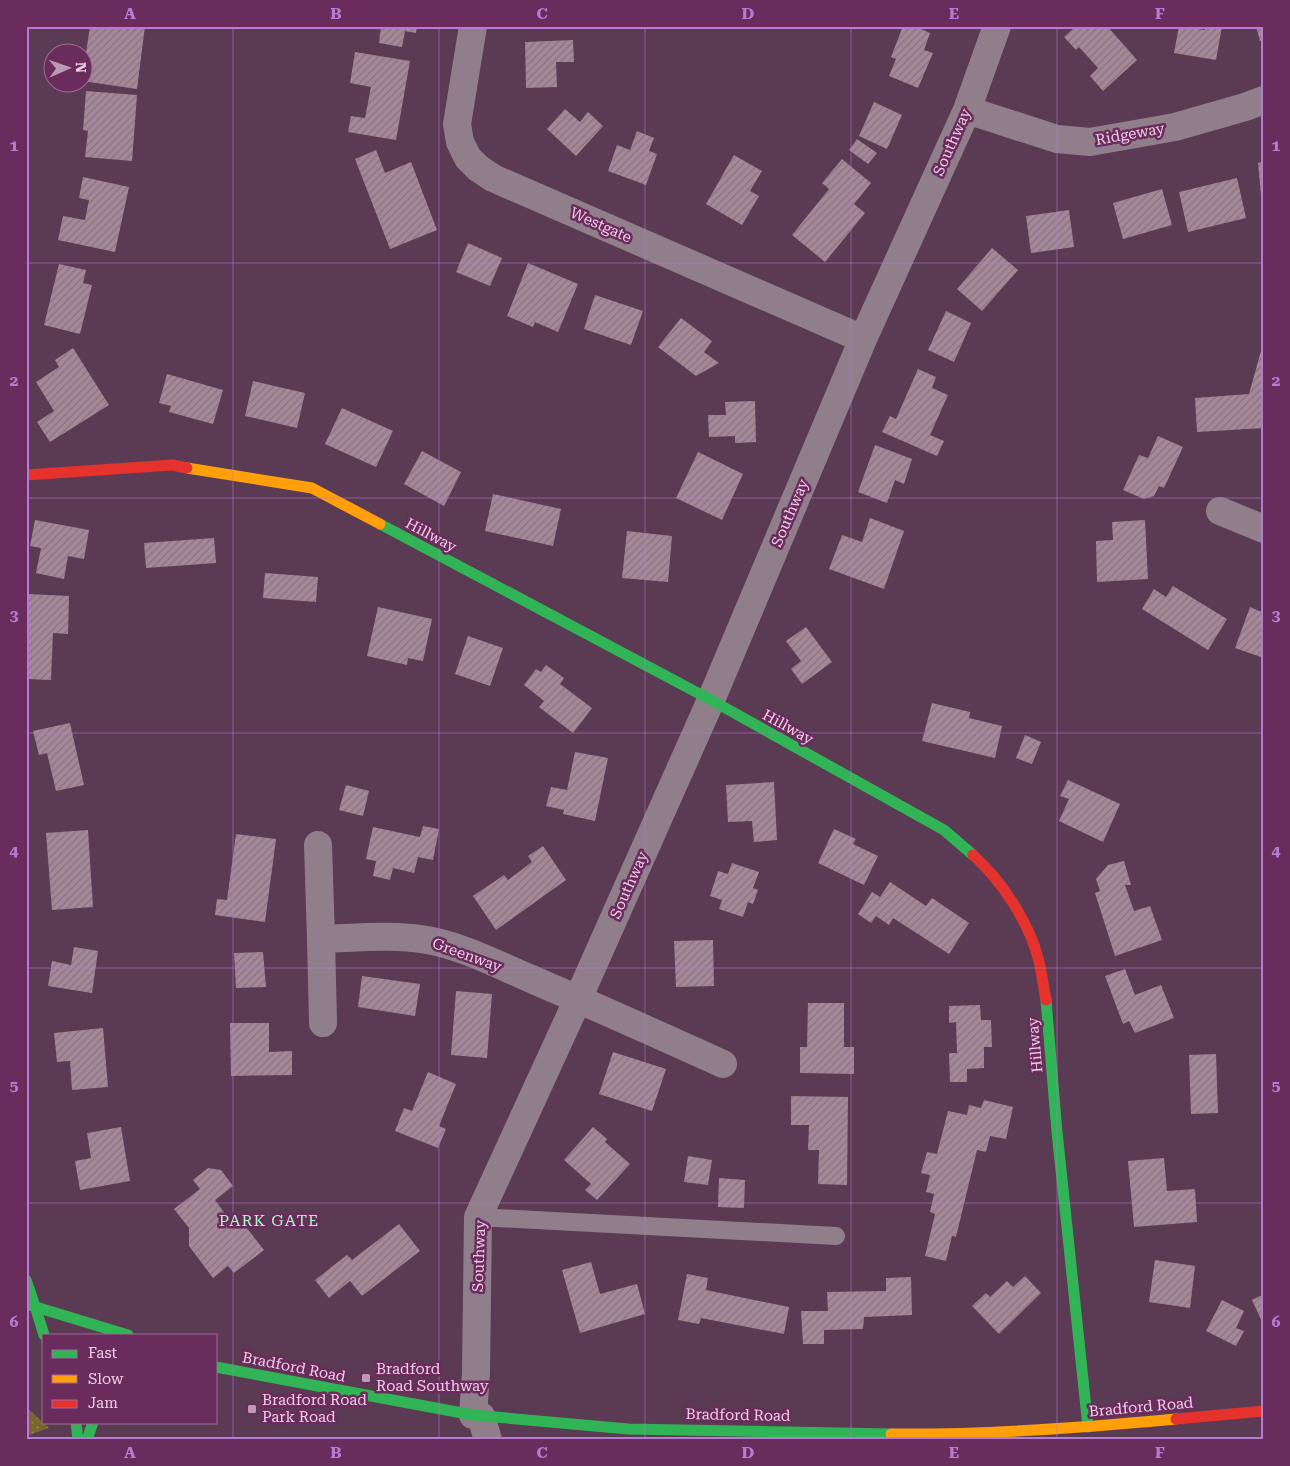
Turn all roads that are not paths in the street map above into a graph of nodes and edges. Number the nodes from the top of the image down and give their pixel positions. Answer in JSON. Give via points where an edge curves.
{"nodes":[{"id":1,"x":473,"y":26,"type":"edge"},
{"id":2,"x":997,"y":26,"type":"edge"},
{"id":3,"x":1264,"y":100,"type":"edge"},
{"id":4,"x":967,"y":110,"type":"junction"},
{"id":5,"x":863,"y":340,"type":"junction"},
{"id":6,"x":26,"y":475,"type":"edge"},
{"id":7,"x":1220,"y":511,"type":"dead end"},
{"id":8,"x":1264,"y":529,"type":"edge"},
{"id":9,"x":710,"y":700,"type":"junction"},
{"id":10,"x":318,"y":845,"type":"dead end"},
{"id":11,"x":321,"y":939,"type":"junction"},
{"id":12,"x":578,"y":998,"type":"junction"},
{"id":13,"x":323,"y":1023,"type":"dead end"},
{"id":14,"x":723,"y":1064,"type":"dead end"},
{"id":15,"x":478,"y":1218,"type":"junction"},
{"id":16,"x":836,"y":1236,"type":"dead end"},
{"id":17,"x":26,"y":1280,"type":"edge"},
{"id":18,"x":30,"y":1305,"type":"edge"},
{"id":19,"x":125,"y":1334,"type":"edge"},
{"id":20,"x":41,"y":1339,"type":"edge"},
{"id":21,"x":218,"y":1368,"type":"edge"},
{"id":22,"x":1264,"y":1411,"type":"edge"},
{"id":23,"x":481,"y":1423,"type":"edge"},
{"id":24,"x":76,"y":1424,"type":"edge"},
{"id":25,"x":92,"y":1424,"type":"edge"},
{"id":26,"x":1088,"y":1427,"type":"junction"},
{"id":27,"x":78,"y":1440,"type":"edge"},
{"id":28,"x":87,"y":1440,"type":"edge"}],
"edges":[{"from":1,"to":5,"type":"street","name":"Westgate","via":[[457,124],[460,142],[468,158],[478,168],[493,178]]},
{"from":2,"to":4,"type":"street","name":"Southway"},
{"from":3,"to":4,"type":"street","name":"Ridgeway","via":[[1175,126],[1090,142],[1057,139]]},
{"from":4,"to":5,"type":"street","name":"Southway"},
{"from":5,"to":9,"type":"street","name":"Southway"},
{"from":6,"to":9,"type":"street","name":"Hillway","via":[[172,465],[312,488]]},
{"from":7,"to":8,"type":"street"},
{"from":9,"to":12,"type":"street","name":"Southway"},
{"from":9,"to":26,"type":"street","name":"Hillway","via":[[944,830],[986,868],[1022,916],[1038,957],[1047,1008]]},
{"from":10,"to":11,"type":"street"},
{"from":11,"to":12,"type":"street","name":"Greenway","via":[[382,937],[429,940],[464,950]]},
{"from":11,"to":13,"type":"street"},
{"from":12,"to":14,"type":"street"},
{"from":12,"to":15,"type":"street","name":"Southway"},
{"from":15,"to":16,"type":"lane"},
{"from":15,"to":23,"type":"street","name":"Southway","via":[[476,1373]]},
{"from":17,"to":18,"type":"street"},
{"from":18,"to":19,"type":"street"},
{"from":18,"to":20,"type":"street"},
{"from":21,"to":23,"type":"street","name":"Bradford Road"},
{"from":22,"to":26,"type":"street","name":"Bradford Road"},
{"from":23,"to":26,"type":"street","name":"Bradford Road","via":[[910,1434]]},
{"from":24,"to":27,"type":"street"},
{"from":25,"to":28,"type":"street"}]}
